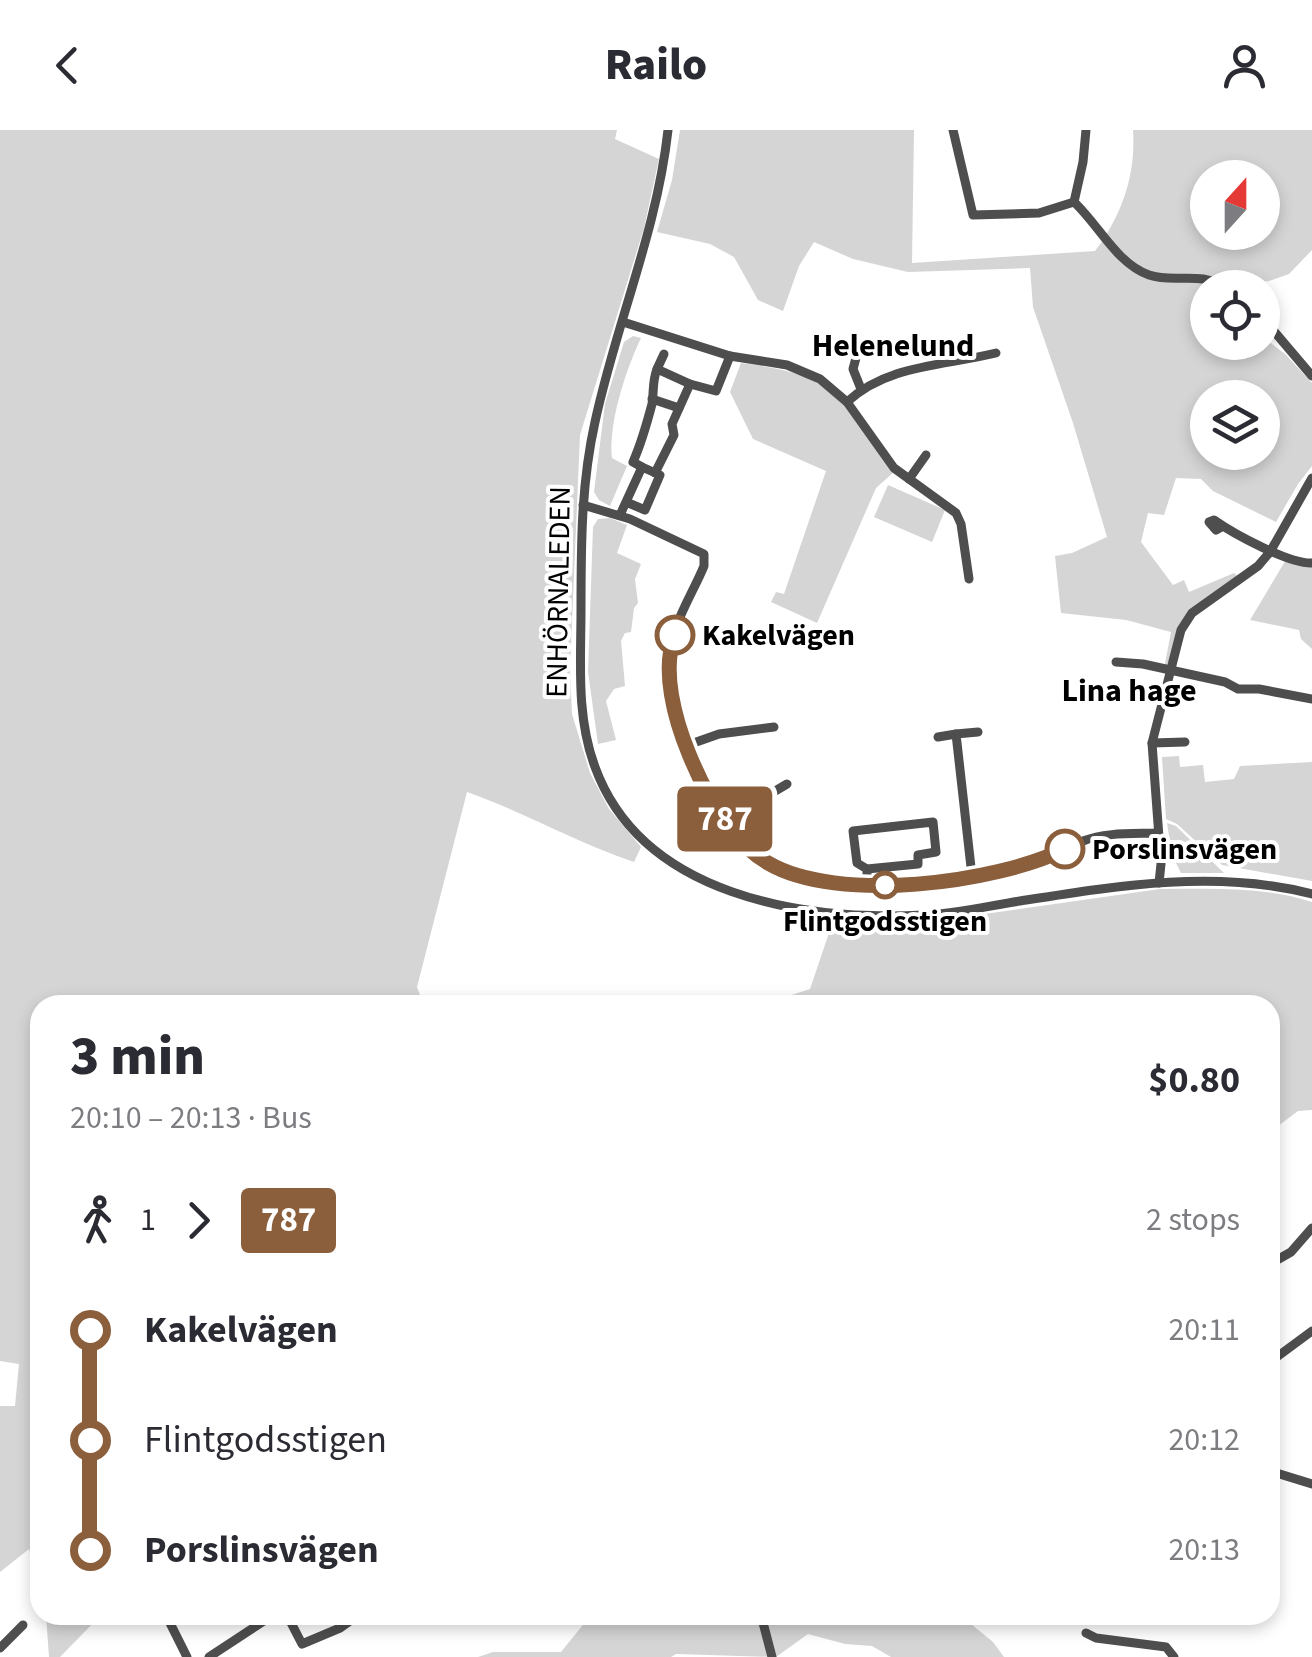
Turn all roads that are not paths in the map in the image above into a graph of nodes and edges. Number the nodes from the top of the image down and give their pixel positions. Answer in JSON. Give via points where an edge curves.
{"nodes":[{"id":1,"x":668,"y":130,"type":"edge"},
{"id":2,"x":953,"y":130,"type":"edge"},
{"id":3,"x":1086,"y":130,"type":"edge"},
{"id":4,"x":1074,"y":202,"type":"junction"},
{"id":5,"x":1190,"y":276,"type":"edge"},
{"id":6,"x":624,"y":322,"type":"junction"},
{"id":7,"x":670,"y":322,"type":"dead end"},
{"id":8,"x":667,"y":336,"type":"junction"},
{"id":9,"x":1280,"y":338,"type":"edge"},
{"id":10,"x":860,"y":343,"type":"dead end"},
{"id":11,"x":996,"y":353,"type":"dead end"},
{"id":12,"x":664,"y":354,"type":"dead end"},
{"id":13,"x":730,"y":356,"type":"junction"},
{"id":14,"x":658,"y":370,"type":"junction"},
{"id":15,"x":1312,"y":376,"type":"edge"},
{"id":16,"x":690,"y":384,"type":"junction"},
{"id":17,"x":860,"y":389,"type":"junction"},
{"id":18,"x":652,"y":398,"type":"junction"},
{"id":19,"x":847,"y":402,"type":"junction"},
{"id":20,"x":679,"y":408,"type":"junction"},
{"id":21,"x":640,"y":447,"type":"junction"},
{"id":22,"x":926,"y":455,"type":"dead end"},
{"id":23,"x":663,"y":460,"type":"junction"},
{"id":24,"x":642,"y":467,"type":"junction"},
{"id":25,"x":654,"y":472,"type":"junction"},
{"id":26,"x":1312,"y":478,"type":"edge"},
{"id":27,"x":909,"y":479,"type":"junction"},
{"id":28,"x":626,"y":502,"type":"junction"},
{"id":29,"x":584,"y":505,"type":"junction"},
{"id":30,"x":620,"y":515,"type":"junction"},
{"id":31,"x":1223,"y":526,"type":"dead end"},
{"id":32,"x":1270,"y":552,"type":"junction"},
{"id":33,"x":1312,"y":563,"type":"edge"},
{"id":34,"x":968,"y":579,"type":"dead end"},
{"id":35,"x":1116,"y":662,"type":"dead end"},
{"id":36,"x":1172,"y":671,"type":"junction"},
{"id":37,"x":1312,"y":699,"type":"edge"},
{"id":38,"x":774,"y":727,"type":"dead end"},
{"id":39,"x":978,"y":732,"type":"dead end"},
{"id":40,"x":956,"y":734,"type":"junction"},
{"id":41,"x":938,"y":737,"type":"dead end"},
{"id":42,"x":1185,"y":742,"type":"dead end"},
{"id":43,"x":1152,"y":744,"type":"junction"},
{"id":44,"x":685,"y":746,"type":"junction"},
{"id":45,"x":787,"y":784,"type":"dead end"},
{"id":46,"x":726,"y":820,"type":"junction"},
{"id":47,"x":1158,"y":832,"type":"junction"},
{"id":48,"x":867,"y":869,"type":"junction"},
{"id":49,"x":972,"y":876,"type":"junction"},
{"id":50,"x":1159,"y":883,"type":"junction"},
{"id":51,"x":867,"y":886,"type":"junction"},
{"id":52,"x":1312,"y":894,"type":"edge"},
{"id":53,"x":1312,"y":1228,"type":"edge"},
{"id":54,"x":1280,"y":1258,"type":"edge"},
{"id":55,"x":1312,"y":1331,"type":"edge"},
{"id":56,"x":1280,"y":1355,"type":"edge"},
{"id":57,"x":1280,"y":1473,"type":"edge"},
{"id":58,"x":1312,"y":1484,"type":"edge"},
{"id":59,"x":23,"y":1625,"type":"dead end"},
{"id":60,"x":171,"y":1625,"type":"edge"},
{"id":61,"x":258,"y":1625,"type":"edge"},
{"id":62,"x":292,"y":1625,"type":"edge"},
{"id":63,"x":344,"y":1625,"type":"edge"},
{"id":64,"x":764,"y":1625,"type":"edge"},
{"id":65,"x":1086,"y":1633,"type":"dead end"},
{"id":66,"x":0,"y":1648,"type":"edge"},
{"id":67,"x":187,"y":1657,"type":"edge"},
{"id":68,"x":209,"y":1657,"type":"edge"},
{"id":69,"x":772,"y":1657,"type":"edge"},
{"id":70,"x":1174,"y":1657,"type":"edge"}],
"edges":[{"from":1,"to":6,"type":"street","name":"ENHÖRNALEDEN","via":[[658,200]]},
{"from":2,"to":4,"type":"street","via":[[972,215],[1039,213]]},
{"from":3,"to":4,"type":"street"},
{"from":4,"to":5,"type":"street","via":[[1142,272]]},
{"from":6,"to":8,"type":"street"},
{"from":6,"to":29,"type":"street","name":"ENHÖRNALEDEN","via":[[595,422]]},
{"from":7,"to":8,"type":"street"},
{"from":8,"to":13,"type":"street"},
{"from":9,"to":15,"type":"street"},
{"from":10,"to":17,"type":"street","via":[[852,369]]},
{"from":11,"to":17,"type":"street","via":[[898,371]]},
{"from":12,"to":14,"type":"street"},
{"from":13,"to":16,"type":"street","via":[[716,391]]},
{"from":13,"to":19,"type":"street","via":[[798,368]]},
{"from":14,"to":16,"type":"street"},
{"from":14,"to":18,"type":"street"},
{"from":16,"to":20,"type":"street"},
{"from":17,"to":19,"type":"street"},
{"from":18,"to":20,"type":"street"},
{"from":18,"to":21,"type":"street"},
{"from":19,"to":27,"type":"street"},
{"from":20,"to":23,"type":"street"},
{"from":21,"to":23,"type":"street"},
{"from":21,"to":24,"type":"street","via":[[633,462]]},
{"from":22,"to":27,"type":"street"},
{"from":23,"to":25,"type":"street"},
{"from":24,"to":25,"type":"street"},
{"from":24,"to":28,"type":"street"},
{"from":25,"to":28,"type":"street","via":[[660,475],[644,510]]},
{"from":26,"to":32,"type":"street"},
{"from":27,"to":34,"type":"street","via":[[956,514]]},
{"from":28,"to":30,"type":"street"},
{"from":29,"to":30,"type":"street"},
{"from":29,"to":50,"type":"street","name":"ENHÖRNALEDEN","via":[[580,710],[595,768],[646,841],[684,871],[730,892],[787,906],[897,916]]},
{"from":30,"to":44,"type":"street","via":[[702,551],[706,559],[669,657]]},
{"from":31,"to":32,"type":"street"},
{"from":32,"to":33,"type":"street"},
{"from":32,"to":36,"type":"street","via":[[1188,617]]},
{"from":35,"to":36,"type":"street"},
{"from":36,"to":37,"type":"street"},
{"from":36,"to":43,"type":"street"},
{"from":38,"to":44,"type":"street"},
{"from":39,"to":40,"type":"street"},
{"from":40,"to":41,"type":"street"},
{"from":40,"to":49,"type":"street"},
{"from":42,"to":43,"type":"street"},
{"from":43,"to":47,"type":"street"},
{"from":44,"to":46,"type":"street"},
{"from":45,"to":46,"type":"street"},
{"from":46,"to":51,"type":"street","via":[[750,850],[777,868]]},
{"from":47,"to":49,"type":"street","via":[[1097,837],[1030,864]]},
{"from":47,"to":50,"type":"street"},
{"from":48,"to":48,"type":"street","via":[[918,864],[918,855],[936,852],[934,822],[853,830],[856,863]]},
{"from":48,"to":51,"type":"street"},
{"from":49,"to":51,"type":"street"},
{"from":50,"to":52,"type":"street","name":"ENHÖRNALEDEN","via":[[1235,882]]},
{"from":53,"to":54,"type":"street"},
{"from":55,"to":56,"type":"street"},
{"from":57,"to":58,"type":"street"},
{"from":59,"to":66,"type":"street"},
{"from":60,"to":67,"type":"street"},
{"from":61,"to":68,"type":"street"},
{"from":62,"to":63,"type":"street","via":[[302,1644]]},
{"from":64,"to":69,"type":"street"},
{"from":65,"to":70,"type":"street","via":[[1166,1647]]}]}
